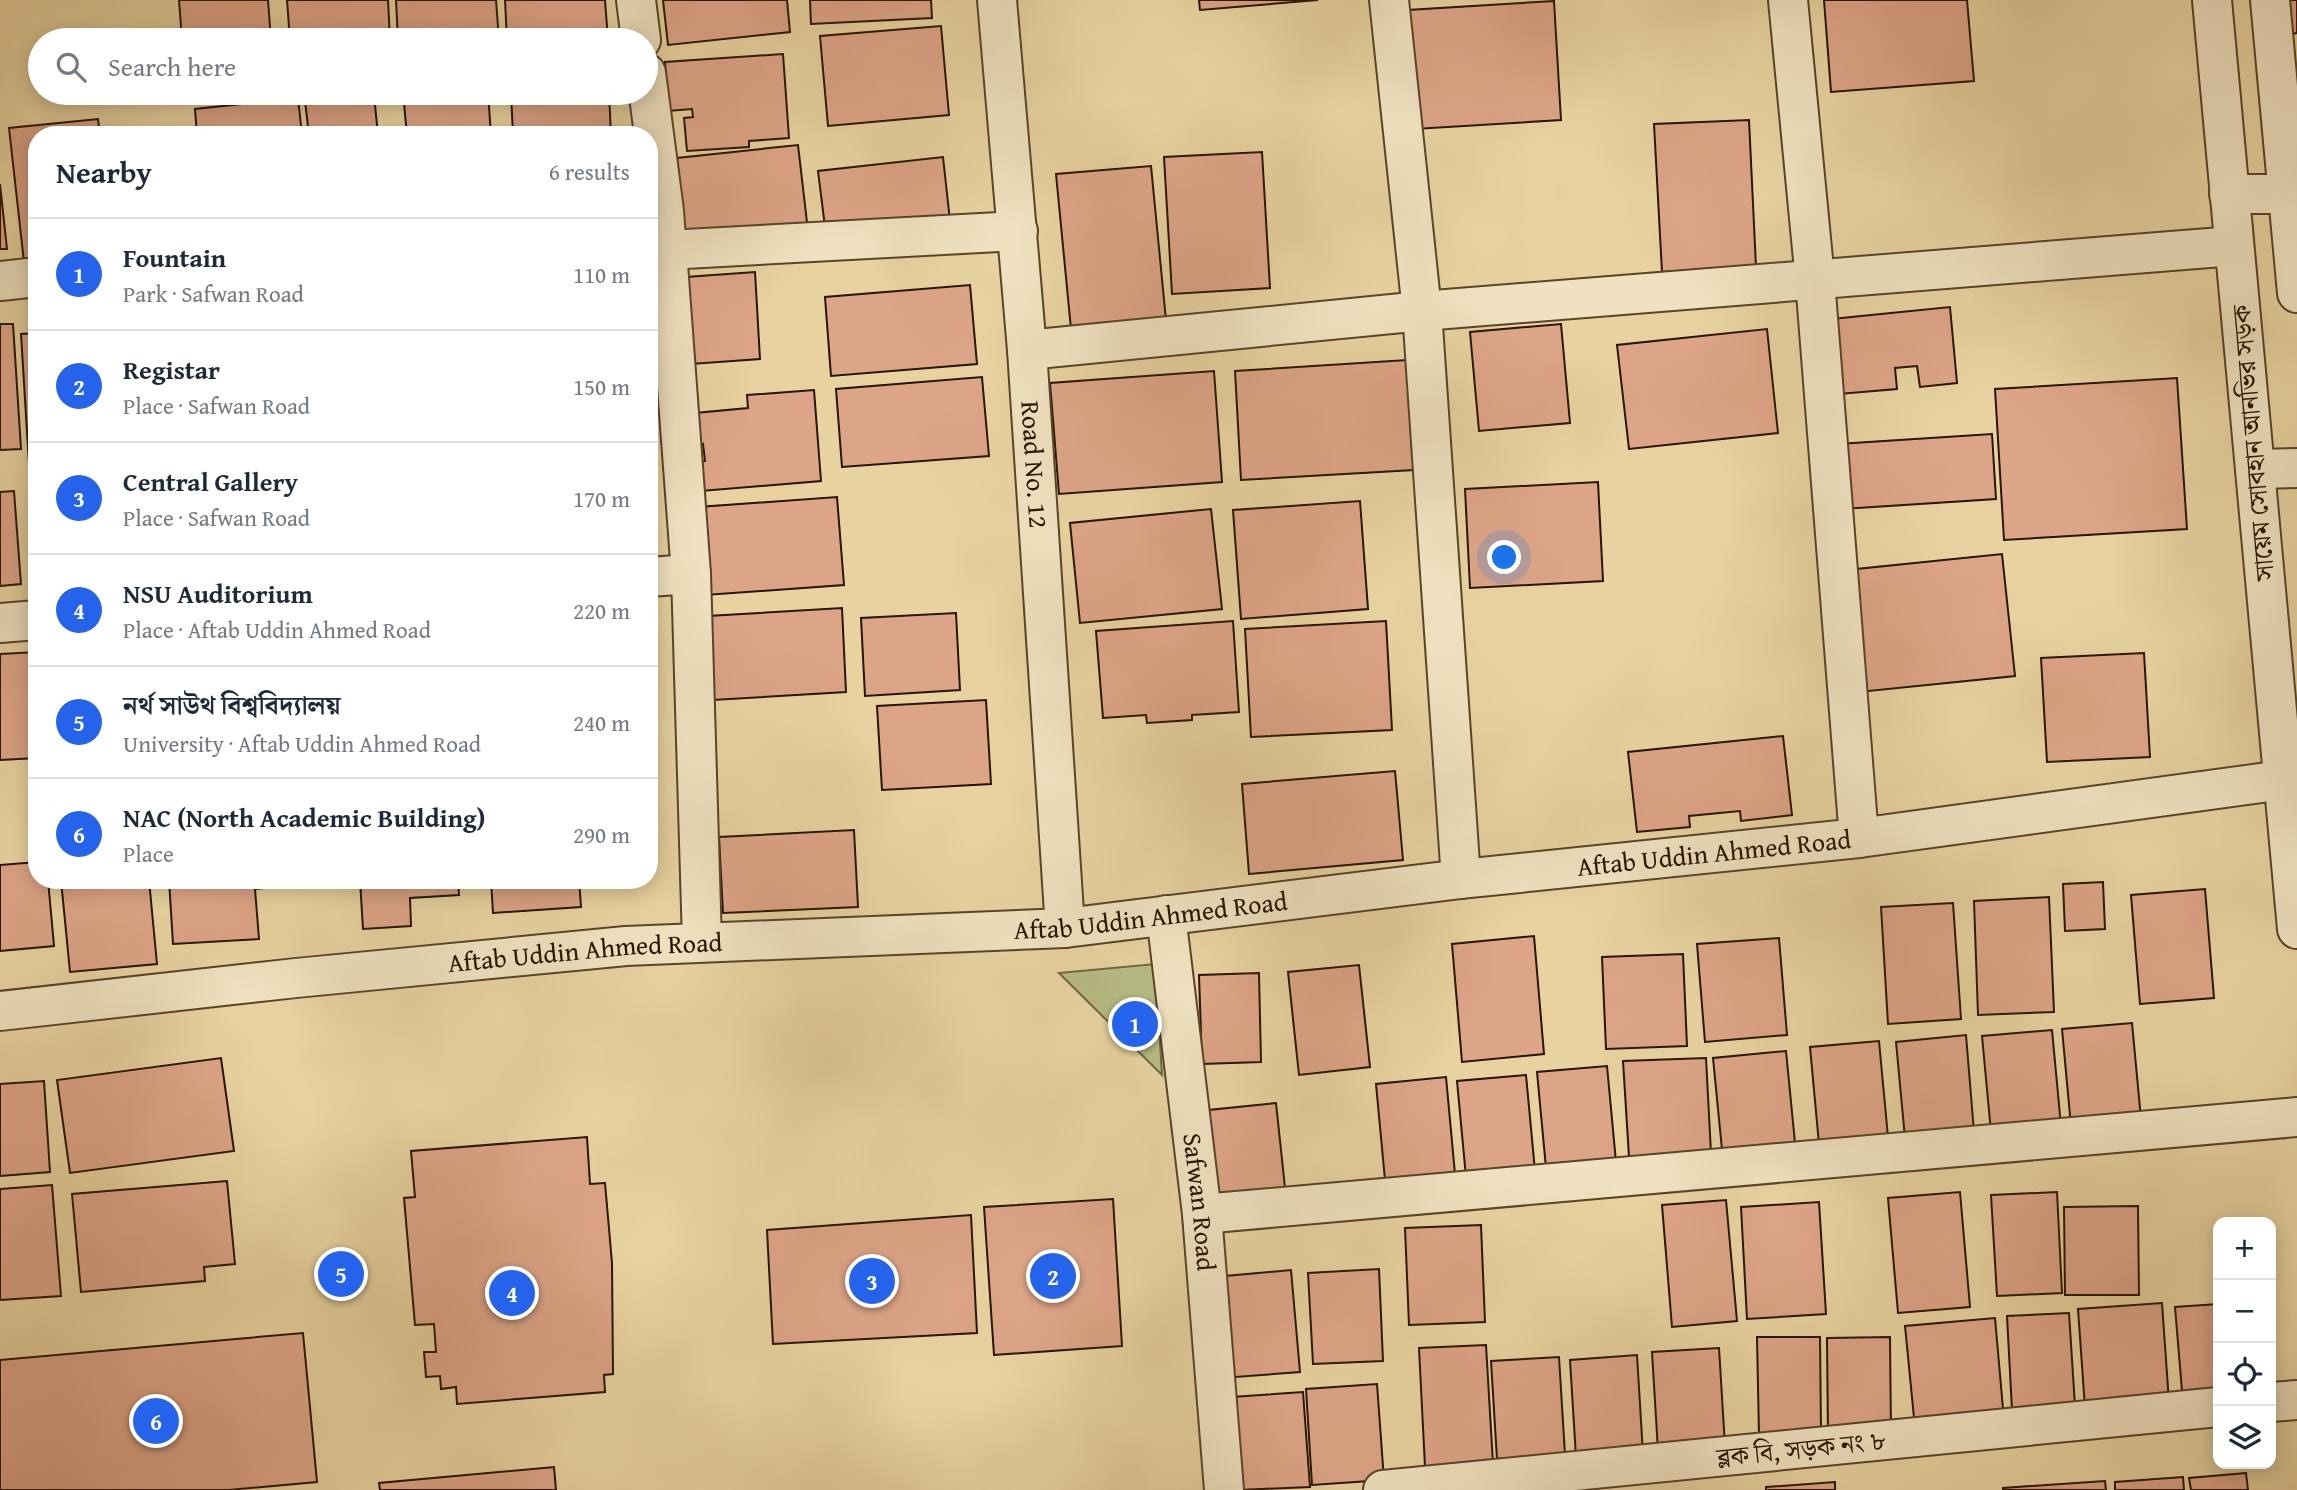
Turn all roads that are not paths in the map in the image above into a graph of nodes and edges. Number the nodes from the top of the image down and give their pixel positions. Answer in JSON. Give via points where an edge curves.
{"nodes":[{"id":1,"x":636,"y":0,"type":"edge"},
{"id":2,"x":997,"y":0,"type":"edge"},
{"id":3,"x":1388,"y":0,"type":"edge"},
{"id":4,"x":1788,"y":0,"type":"edge"},
{"id":5,"x":2212,"y":0,"type":"edge"},
{"id":6,"x":2270,"y":0,"type":"edge"},
{"id":7,"x":640,"y":28,"type":"edge"},
{"id":8,"x":648,"y":105,"type":"edge"},
{"id":9,"x":650,"y":126,"type":"edge"},
{"id":10,"x":2229,"y":194,"type":"junction"},
{"id":11,"x":2292,"y":194,"type":"edge"},
{"id":12,"x":658,"y":220,"type":"edge"},
{"id":13,"x":1018,"y":231,"type":"junction"},
{"id":14,"x":2234,"y":246,"type":"junction"},
{"id":15,"x":666,"y":250,"type":"junction"},
{"id":16,"x":28,"y":278,"type":"edge"},
{"id":17,"x":1815,"y":280,"type":"junction"},
{"id":18,"x":0,"y":281,"type":"edge"},
{"id":19,"x":2297,"y":293,"type":"edge"},
{"id":20,"x":1423,"y":311,"type":"junction"},
{"id":21,"x":1027,"y":350,"type":"junction"},
{"id":22,"x":2297,"y":468,"type":"edge"},
{"id":23,"x":2255,"y":469,"type":"junction"},
{"id":24,"x":691,"y":574,"type":"junction"},
{"id":25,"x":658,"y":576,"type":"edge"},
{"id":26,"x":28,"y":621,"type":"edge"},
{"id":27,"x":0,"y":623,"type":"edge"},
{"id":28,"x":2290,"y":779,"type":"edge"},
{"id":29,"x":1859,"y":838,"type":"junction"},
{"id":30,"x":1461,"y":879,"type":"junction"},
{"id":31,"x":1166,"y":915,"type":"junction"},
{"id":32,"x":1065,"y":928,"type":"junction"},
{"id":33,"x":2297,"y":929,"type":"edge"},
{"id":34,"x":702,"y":942,"type":"junction"},
{"id":35,"x":0,"y":1011,"type":"edge"},
{"id":36,"x":2297,"y":1117,"type":"edge"},
{"id":37,"x":1202,"y":1214,"type":"junction"},
{"id":38,"x":2297,"y":1400,"type":"edge"},
{"id":39,"x":2276,"y":1402,"type":"edge"},
{"id":40,"x":2213,"y":1408,"type":"edge"},
{"id":41,"x":1224,"y":1490,"type":"edge"},
{"id":42,"x":1383,"y":1490,"type":"edge"}],
"edges":[{"from":1,"to":7,"type":"street"},
{"from":2,"to":13,"type":"street","name":"Road No. 12"},
{"from":3,"to":20,"type":"street"},
{"from":4,"to":17,"type":"street"},
{"from":5,"to":10,"type":"street","name":"সায়েম সোবহান আনভির সড়ক"},
{"from":6,"to":11,"type":"street"},
{"from":8,"to":9,"type":"street"},
{"from":10,"to":11,"type":"street"},
{"from":10,"to":14,"type":"street","name":"সায়েম সোবহান আনভির সড়ক"},
{"from":11,"to":19,"type":"street"},
{"from":12,"to":15,"type":"street"},
{"from":13,"to":15,"type":"street"},
{"from":13,"to":21,"type":"street","name":"Road No. 12"},
{"from":14,"to":17,"type":"street"},
{"from":14,"to":23,"type":"street","name":"সায়েম সোবহান আনভির সড়ক"},
{"from":15,"to":24,"type":"street"},
{"from":16,"to":18,"type":"street"},
{"from":17,"to":20,"type":"street"},
{"from":17,"to":29,"type":"street"},
{"from":20,"to":21,"type":"street"},
{"from":20,"to":30,"type":"street"},
{"from":21,"to":32,"type":"street","name":"Road No. 12"},
{"from":22,"to":23,"type":"street"},
{"from":23,"to":28,"type":"street","name":"সায়েম সোবহান আনভির সড়ক"},
{"from":24,"to":25,"type":"street"},
{"from":24,"to":34,"type":"street"},
{"from":26,"to":27,"type":"street"},
{"from":28,"to":29,"type":"street","name":"Aftab Uddin Ahmed Road"},
{"from":28,"to":33,"type":"street","name":"সায়েম সোবহান আনভির সড়ক"},
{"from":29,"to":30,"type":"street","name":"Aftab Uddin Ahmed Road"},
{"from":30,"to":31,"type":"street","name":"Aftab Uddin Ahmed Road"},
{"from":31,"to":32,"type":"street","name":"Aftab Uddin Ahmed Road"},
{"from":31,"to":37,"type":"street","name":"Safwan Road"},
{"from":32,"to":34,"type":"street","name":"Aftab Uddin Ahmed Road"},
{"from":34,"to":35,"type":"street","name":"Aftab Uddin Ahmed Road","via":[[296,978]]},
{"from":36,"to":37,"type":"street"},
{"from":37,"to":41,"type":"street","name":"Safwan Road"},
{"from":38,"to":39,"type":"street"},
{"from":40,"to":42,"type":"street","name":"ব্লক বি, সড়ক নং ৮"}]}
